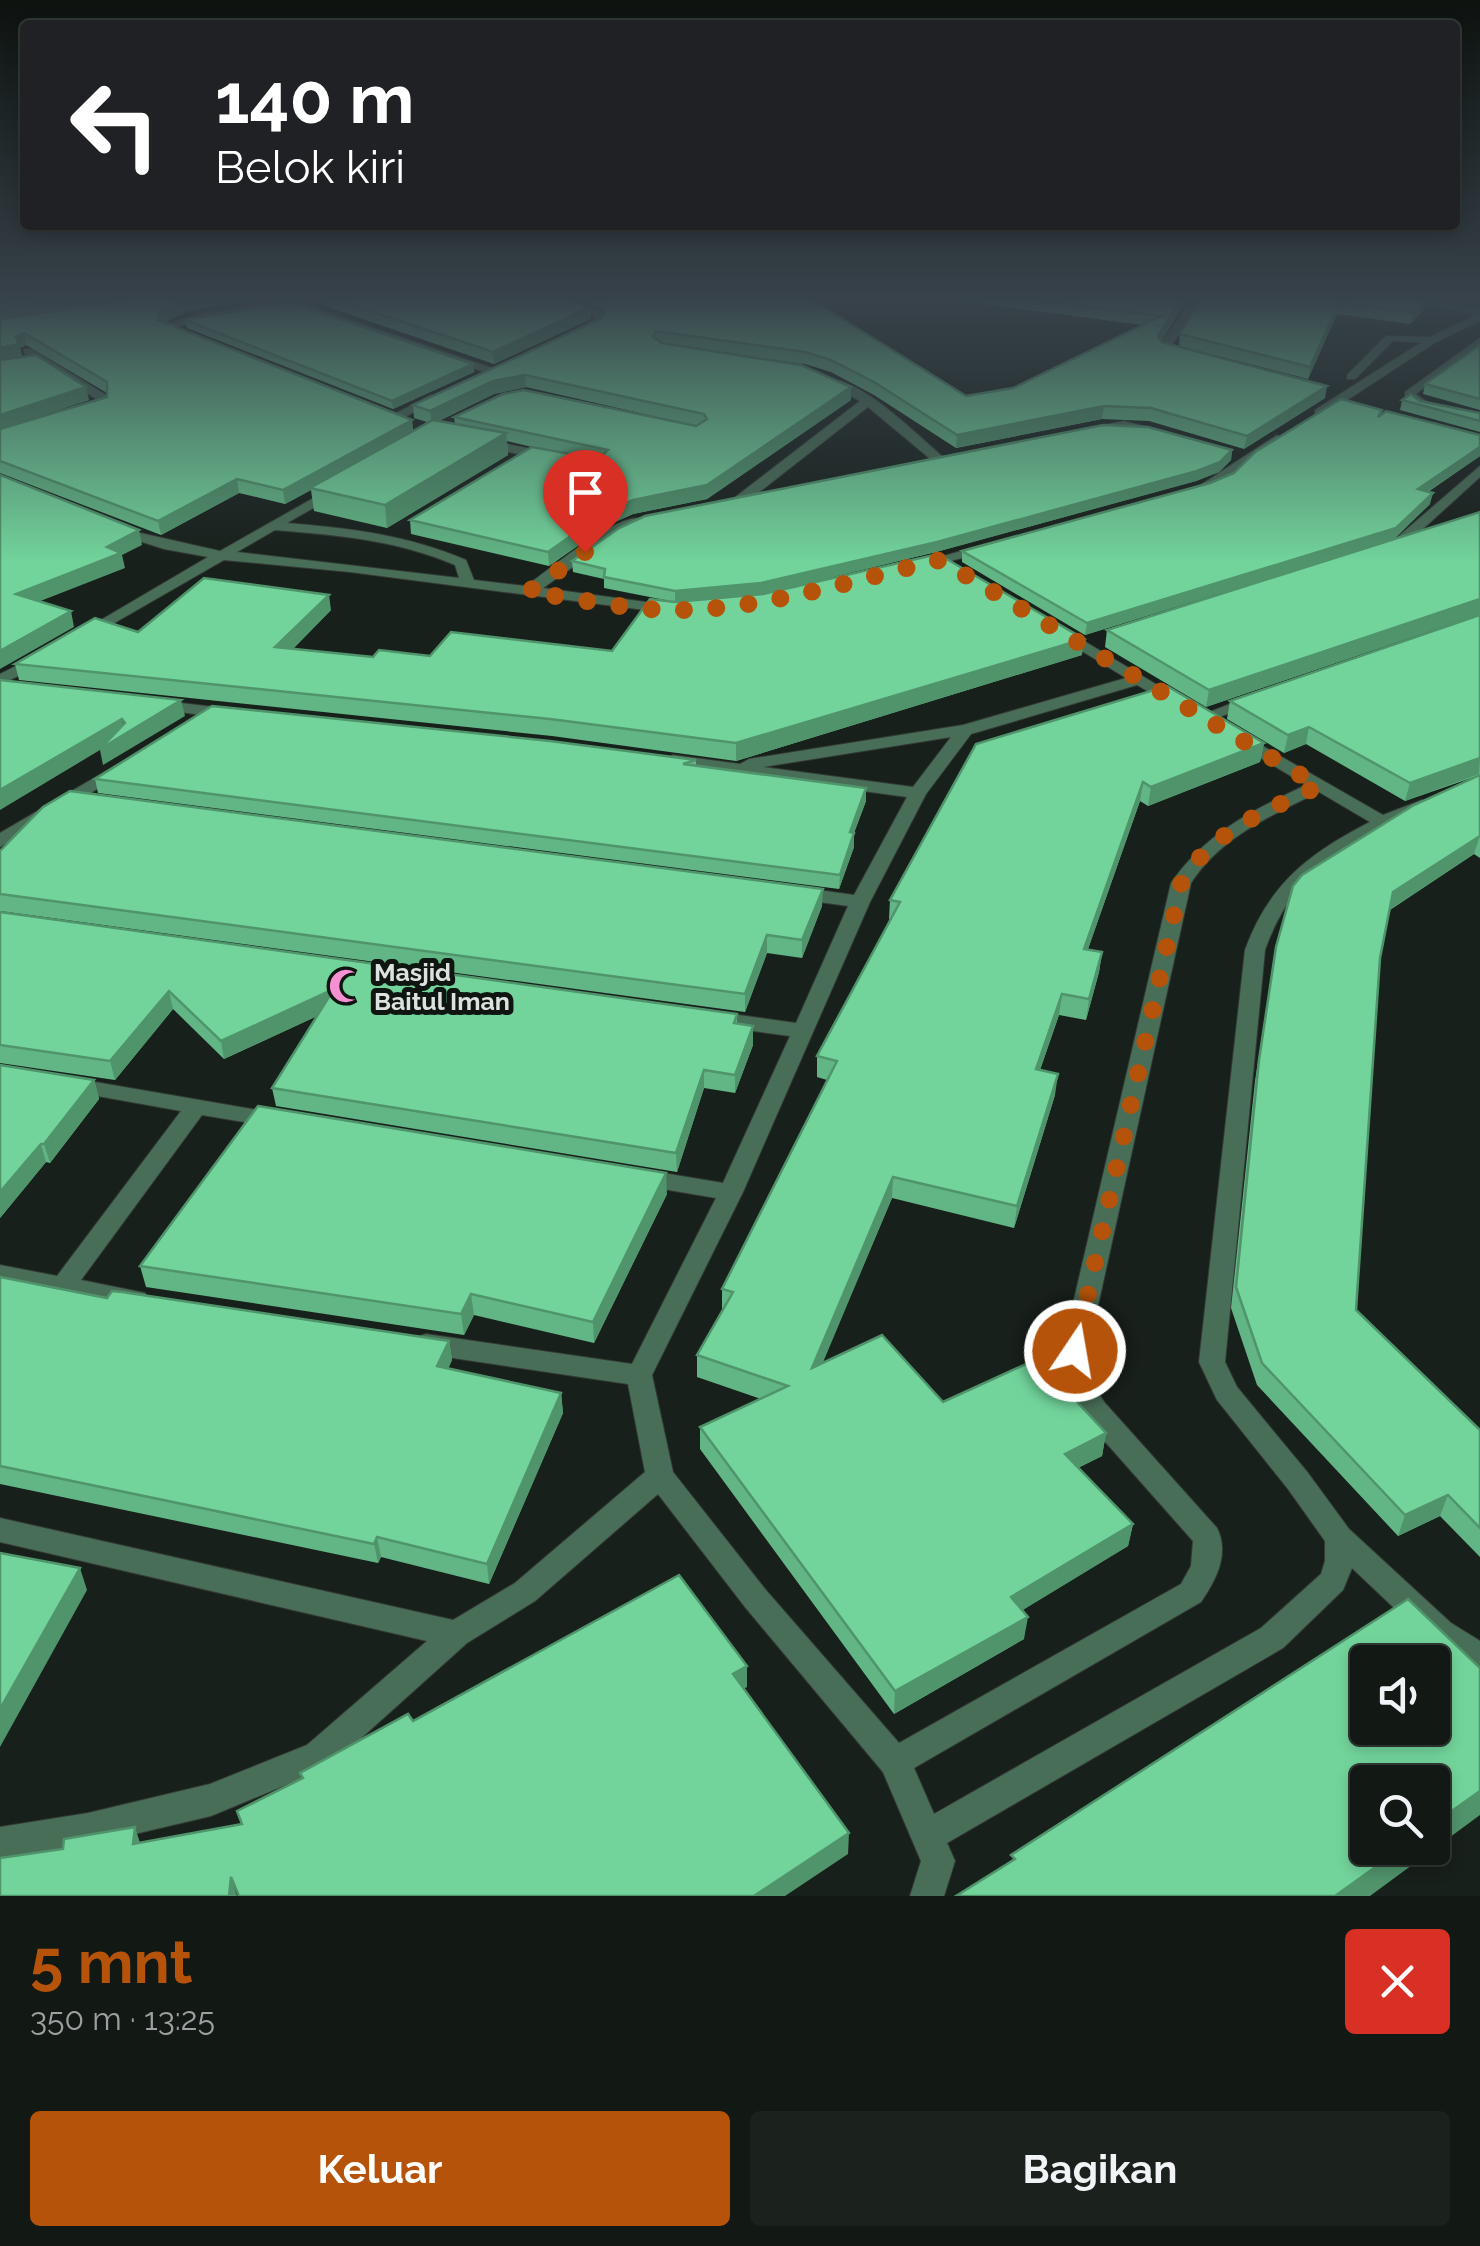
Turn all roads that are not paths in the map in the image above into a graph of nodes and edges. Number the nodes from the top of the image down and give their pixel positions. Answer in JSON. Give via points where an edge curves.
{"nodes":[{"id":1,"x":82,"y":386,"type":"edge"},
{"id":2,"x":838,"y":386,"type":"edge"},
{"id":3,"x":1359,"y":386,"type":"edge"},
{"id":4,"x":1422,"y":386,"type":"edge"},
{"id":5,"x":443,"y":394,"type":"edge"},
{"id":6,"x":868,"y":401,"type":"junction"},
{"id":7,"x":378,"y":410,"type":"edge"},
{"id":8,"x":76,"y":415,"type":"edge"},
{"id":9,"x":395,"y":417,"type":"junction"},
{"id":10,"x":1480,"y":418,"type":"edge"},
{"id":11,"x":1308,"y":420,"type":"edge"},
{"id":12,"x":412,"y":426,"type":"edge"},
{"id":13,"x":1292,"y":429,"type":"edge"},
{"id":14,"x":1065,"y":434,"type":"edge"},
{"id":15,"x":1181,"y":438,"type":"edge"},
{"id":16,"x":471,"y":441,"type":"edge"},
{"id":17,"x":529,"y":452,"type":"junction"},
{"id":18,"x":1231,"y":452,"type":"edge"},
{"id":19,"x":956,"y":456,"type":"edge"},
{"id":20,"x":1247,"y":457,"type":"junction"},
{"id":21,"x":564,"y":459,"type":"edge"},
{"id":22,"x":938,"y":459,"type":"junction"},
{"id":23,"x":514,"y":462,"type":"edge"},
{"id":24,"x":920,"y":463,"type":"edge"},
{"id":25,"x":1480,"y":470,"type":"edge"},
{"id":26,"x":352,"y":480,"type":"edge"},
{"id":27,"x":1190,"y":492,"type":"edge"},
{"id":28,"x":776,"y":493,"type":"edge"},
{"id":29,"x":740,"y":501,"type":"junction"},
{"id":30,"x":723,"y":504,"type":"edge"},
{"id":31,"x":656,"y":517,"type":"edge"},
{"id":32,"x":108,"y":525,"type":"edge"},
{"id":33,"x":272,"y":526,"type":"junction"},
{"id":34,"x":406,"y":528,"type":"edge"},
{"id":35,"x":1431,"y":535,"type":"edge"},
{"id":36,"x":390,"y":538,"type":"junction"},
{"id":37,"x":1398,"y":544,"type":"junction"},
{"id":38,"x":994,"y":545,"type":"edge"},
{"id":39,"x":1380,"y":550,"type":"edge"},
{"id":40,"x":222,"y":555,"type":"junction"},
{"id":41,"x":940,"y":560,"type":"junction"},
{"id":42,"x":904,"y":568,"type":"edge"},
{"id":43,"x":956,"y":569,"type":"edge"},
{"id":44,"x":468,"y":584,"type":"junction"},
{"id":45,"x":528,"y":592,"type":"junction"},
{"id":46,"x":690,"y":609,"type":"edge"},
{"id":47,"x":1050,"y":626,"type":"edge"},
{"id":48,"x":1101,"y":639,"type":"edge"},
{"id":49,"x":70,"y":643,"type":"edge"},
{"id":50,"x":1082,"y":645,"type":"junction"},
{"id":51,"x":53,"y":653,"type":"edge"},
{"id":52,"x":1136,"y":680,"type":"junction"},
{"id":53,"x":0,"y":683,"type":"edge"},
{"id":54,"x":19,"y":689,"type":"edge"},
{"id":55,"x":1260,"y":698,"type":"edge"},
{"id":56,"x":132,"y":702,"type":"edge"},
{"id":57,"x":208,"y":712,"type":"junction"},
{"id":58,"x":246,"y":715,"type":"edge"},
{"id":59,"x":1205,"y":717,"type":"junction"},
{"id":60,"x":964,"y":730,"type":"junction"},
{"id":61,"x":178,"y":731,"type":"edge"},
{"id":62,"x":649,"y":758,"type":"edge"},
{"id":63,"x":132,"y":760,"type":"edge"},
{"id":64,"x":728,"y":767,"type":"junction"},
{"id":65,"x":1319,"y":786,"type":"junction"},
{"id":66,"x":918,"y":793,"type":"junction"},
{"id":67,"x":1447,"y":796,"type":"edge"},
{"id":68,"x":71,"y":798,"type":"junction"},
{"id":69,"x":111,"y":804,"type":"edge"},
{"id":70,"x":1380,"y":822,"type":"junction"},
{"id":71,"x":0,"y":841,"type":"edge"},
{"id":72,"x":781,"y":891,"type":"edge"},
{"id":73,"x":860,"y":902,"type":"junction"},
{"id":74,"x":687,"y":1015,"type":"edge"},
{"id":75,"x":804,"y":1031,"type":"junction"},
{"id":76,"x":39,"y":1079,"type":"edge"},
{"id":77,"x":197,"y":1106,"type":"junction"},
{"id":78,"x":300,"y":1124,"type":"edge"},
{"id":79,"x":614,"y":1173,"type":"edge"},
{"id":80,"x":731,"y":1192,"type":"junction"},
{"id":81,"x":0,"y":1274,"type":"edge"},
{"id":82,"x":63,"y":1286,"type":"junction"},
{"id":83,"x":162,"y":1304,"type":"edge"},
{"id":84,"x":392,"y":1338,"type":"edge"},
{"id":85,"x":640,"y":1376,"type":"junction"},
{"id":86,"x":660,"y":1476,"type":"junction"},
{"id":87,"x":0,"y":1530,"type":"edge"},
{"id":88,"x":1338,"y":1538,"type":"junction"},
{"id":89,"x":456,"y":1634,"type":"junction"},
{"id":90,"x":1480,"y":1657,"type":"edge"},
{"id":91,"x":895,"y":1762,"type":"junction"},
{"id":92,"x":930,"y":1836,"type":"junction"},
{"id":93,"x":0,"y":1843,"type":"edge"},
{"id":94,"x":927,"y":1896,"type":"edge"}],
"edges":[{"from":1,"to":8,"type":"street","via":[[104,401]]},
{"from":2,"to":6,"type":"street"},
{"from":3,"to":11,"type":"street"},
{"from":4,"to":10,"type":"street","via":[[1409,397]]},
{"from":5,"to":9,"type":"street"},
{"from":6,"to":22,"type":"street"},
{"from":6,"to":29,"type":"street"},
{"from":7,"to":9,"type":"street"},
{"from":9,"to":12,"type":"street"},
{"from":13,"to":20,"type":"street"},
{"from":14,"to":15,"type":"street","via":[[1124,425]]},
{"from":16,"to":17,"type":"street"},
{"from":17,"to":21,"type":"street"},
{"from":17,"to":23,"type":"street"},
{"from":18,"to":20,"type":"street"},
{"from":19,"to":22,"type":"street"},
{"from":20,"to":27,"type":"street","via":[[1226,478]]},
{"from":22,"to":24,"type":"street"},
{"from":25,"to":37,"type":"street"},
{"from":26,"to":33,"type":"street"},
{"from":28,"to":29,"type":"street"},
{"from":29,"to":30,"type":"street"},
{"from":31,"to":45,"type":"street","via":[[613,532]]},
{"from":32,"to":40,"type":"street","via":[[144,540]]},
{"from":33,"to":36,"type":"street"},
{"from":33,"to":40,"type":"street"},
{"from":34,"to":36,"type":"street"},
{"from":35,"to":37,"type":"street"},
{"from":36,"to":44,"type":"street","via":[[462,564]]},
{"from":37,"to":39,"type":"street"},
{"from":38,"to":41,"type":"street"},
{"from":40,"to":44,"type":"street"},
{"from":40,"to":49,"type":"street"},
{"from":41,"to":42,"type":"street"},
{"from":41,"to":43,"type":"street"},
{"from":44,"to":45,"type":"street"},
{"from":45,"to":46,"type":"street"},
{"from":47,"to":50,"type":"street"},
{"from":48,"to":50,"type":"street"},
{"from":50,"to":52,"type":"street"},
{"from":51,"to":53,"type":"street"},
{"from":52,"to":59,"type":"street"},
{"from":52,"to":60,"type":"street"},
{"from":53,"to":54,"type":"street"},
{"from":55,"to":59,"type":"street"},
{"from":56,"to":57,"type":"street"},
{"from":57,"to":58,"type":"street"},
{"from":57,"to":61,"type":"street"},
{"from":59,"to":65,"type":"street"},
{"from":60,"to":64,"type":"street"},
{"from":60,"to":66,"type":"street"},
{"from":62,"to":64,"type":"street"},
{"from":63,"to":68,"type":"street"},
{"from":64,"to":66,"type":"street"},
{"from":65,"to":70,"type":"street"},
{"from":65,"to":91,"type":"street","via":[[1208,846],[1181,884],[1075,1351],[1080,1382],[1095,1411],[1206,1536],[1202,1578],[1191,1593]]},
{"from":66,"to":73,"type":"street"},
{"from":67,"to":70,"type":"street"},
{"from":68,"to":69,"type":"street"},
{"from":68,"to":71,"type":"street"},
{"from":70,"to":88,"type":"street","via":[[1287,888],[1255,950],[1211,1340],[1216,1378]]},
{"from":72,"to":73,"type":"street"},
{"from":73,"to":75,"type":"street"},
{"from":74,"to":75,"type":"street"},
{"from":75,"to":80,"type":"street"},
{"from":76,"to":77,"type":"street"},
{"from":77,"to":78,"type":"street"},
{"from":77,"to":82,"type":"street"},
{"from":79,"to":80,"type":"street"},
{"from":80,"to":85,"type":"street"},
{"from":81,"to":82,"type":"street"},
{"from":82,"to":83,"type":"street"},
{"from":84,"to":85,"type":"street"},
{"from":85,"to":86,"type":"street"},
{"from":86,"to":89,"type":"street","via":[[525,1592]]},
{"from":86,"to":91,"type":"street"},
{"from":87,"to":89,"type":"street"},
{"from":88,"to":90,"type":"street","via":[[1440,1632]]},
{"from":88,"to":92,"type":"street","via":[[1333,1581],[1272,1638]]},
{"from":89,"to":93,"type":"street","via":[[318,1756],[210,1800]]},
{"from":91,"to":92,"type":"street"},
{"from":92,"to":94,"type":"street","via":[[938,1861]]}]}
